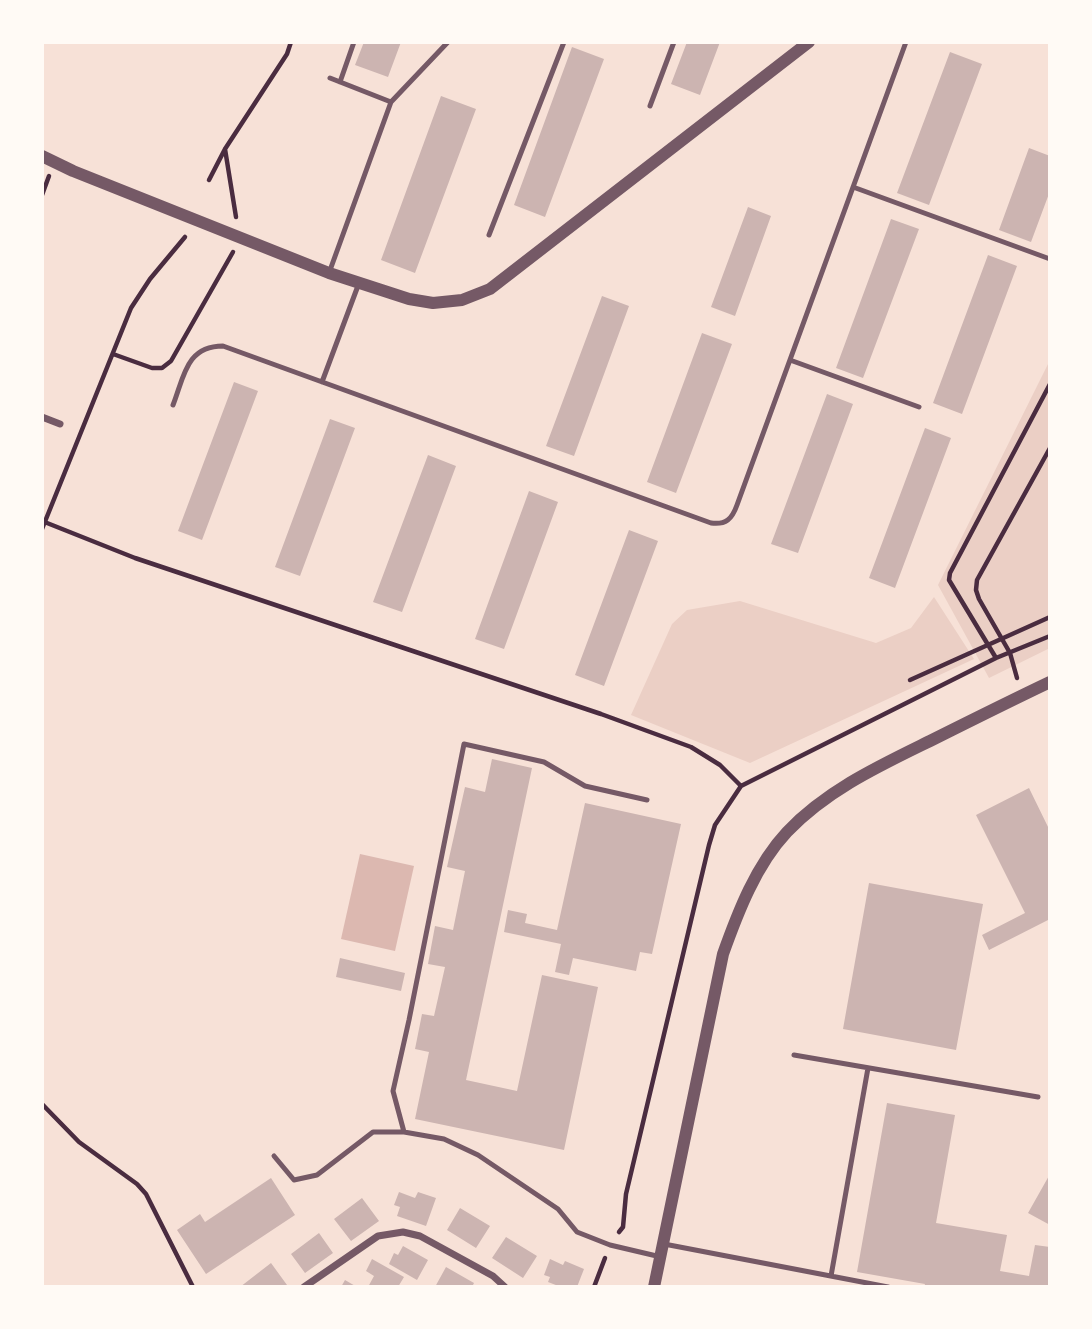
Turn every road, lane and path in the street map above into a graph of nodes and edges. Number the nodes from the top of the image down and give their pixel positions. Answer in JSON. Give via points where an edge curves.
{"nodes":[{"id":1,"x":291,"y":42,"type":"edge"},
{"id":2,"x":355,"y":42,"type":"edge"},
{"id":3,"x":448,"y":42,"type":"edge"},
{"id":4,"x":564,"y":42,"type":"edge"},
{"id":5,"x":674,"y":42,"type":"edge"},
{"id":6,"x":809,"y":42,"type":"edge"},
{"id":7,"x":906,"y":42,"type":"edge"},
{"id":8,"x":330,"y":78,"type":"dead end"},
{"id":9,"x":340,"y":82,"type":"junction"},
{"id":10,"x":391,"y":102,"type":"junction"},
{"id":11,"x":650,"y":106,"type":"dead end"},
{"id":12,"x":225,"y":149,"type":"junction"},
{"id":13,"x":42,"y":156,"type":"edge"},
{"id":14,"x":209,"y":180,"type":"dead end"},
{"id":15,"x":853,"y":187,"type":"junction"},
{"id":16,"x":489,"y":235,"type":"dead end"},
{"id":17,"x":185,"y":237,"type":"dead end"},
{"id":18,"x":239,"y":237,"type":"junction"},
{"id":19,"x":1050,"y":259,"type":"edge"},
{"id":20,"x":329,"y":273,"type":"junction"},
{"id":21,"x":359,"y":283,"type":"junction"},
{"id":22,"x":113,"y":354,"type":"junction"},
{"id":23,"x":790,"y":360,"type":"junction"},
{"id":24,"x":322,"y":382,"type":"junction"},
{"id":25,"x":1050,"y":383,"type":"edge"},
{"id":26,"x":173,"y":405,"type":"dead end"},
{"id":27,"x":919,"y":407,"type":"dead end"},
{"id":28,"x":42,"y":417,"type":"edge"},
{"id":29,"x":60,"y":424,"type":"dead end"},
{"id":30,"x":1050,"y":448,"type":"edge"},
{"id":31,"x":43,"y":522,"type":"edge"},
{"id":32,"x":42,"y":529,"type":"edge"},
{"id":33,"x":1050,"y":617,"type":"edge"},
{"id":34,"x":1002,"y":638,"type":"junction"},
{"id":35,"x":988,"y":644,"type":"junction"},
{"id":36,"x":996,"y":658,"type":"dead end"},
{"id":37,"x":910,"y":680,"type":"dead end"},
{"id":38,"x":1050,"y":682,"type":"edge"},
{"id":39,"x":1021,"y":696,"type":"junction"},
{"id":40,"x":741,"y":786,"type":"dead end"},
{"id":41,"x":648,"y":800,"type":"dead end"},
{"id":42,"x":794,"y":1055,"type":"dead end"},
{"id":43,"x":868,"y":1068,"type":"junction"},
{"id":44,"x":1038,"y":1097,"type":"dead end"},
{"id":45,"x":42,"y":1104,"type":"edge"},
{"id":46,"x":404,"y":1132,"type":"junction"},
{"id":47,"x":274,"y":1156,"type":"dead end"},
{"id":48,"x":662,"y":1250,"type":"junction"},
{"id":49,"x":831,"y":1276,"type":"junction"},
{"id":50,"x":193,"y":1287,"type":"edge"},
{"id":51,"x":304,"y":1287,"type":"edge"},
{"id":52,"x":505,"y":1287,"type":"edge"},
{"id":53,"x":654,"y":1287,"type":"edge"},
{"id":54,"x":888,"y":1287,"type":"edge"}],
"edges":[{"from":1,"to":12,"type":"path"},
{"from":2,"to":9,"type":"lane"},
{"from":3,"to":10,"type":"lane"},
{"from":4,"to":16,"type":"lane"},
{"from":5,"to":11,"type":"lane"},
{"from":6,"to":21,"type":"street","via":[[490,289],[462,300],[433,303]]},
{"from":7,"to":15,"type":"lane"},
{"from":8,"to":9,"type":"lane"},
{"from":9,"to":10,"type":"lane"},
{"from":10,"to":20,"type":"lane"},
{"from":12,"to":14,"type":"path"},
{"from":12,"to":18,"type":"path"},
{"from":13,"to":18,"type":"street"},
{"from":15,"to":19,"type":"lane"},
{"from":15,"to":23,"type":"lane"},
{"from":17,"to":22,"type":"path","via":[[131,307]]},
{"from":18,"to":20,"type":"street"},
{"from":18,"to":22,"type":"path","via":[[171,361],[162,369],[152,368]]},
{"from":20,"to":21,"type":"street"},
{"from":21,"to":24,"type":"lane"},
{"from":22,"to":31,"type":"path"},
{"from":23,"to":24,"type":"lane","via":[[734,513],[721,524]]},
{"from":23,"to":27,"type":"lane"},
{"from":24,"to":26,"type":"lane","via":[[223,346],[207,346],[188,363]]},
{"from":25,"to":35,"type":"path","via":[[950,573],[949,580]]},
{"from":28,"to":29,"type":"street"},
{"from":30,"to":34,"type":"path","via":[[977,580],[979,598]]},
{"from":31,"to":32,"type":"path"},
{"from":31,"to":40,"type":"path","via":[[135,558],[691,747],[720,765]]},
{"from":33,"to":34,"type":"path"},
{"from":34,"to":35,"type":"path"},
{"from":34,"to":39,"type":"path"},
{"from":35,"to":36,"type":"path"},
{"from":35,"to":37,"type":"path"},
{"from":38,"to":39,"type":"street"},
{"from":39,"to":48,"type":"street","via":[[863,774],[814,807],[786,834],[762,868],[738,911],[723,954]]},
{"from":41,"to":46,"type":"lane","via":[[585,786],[544,762],[464,744],[393,1091]]},
{"from":42,"to":43,"type":"lane"},
{"from":43,"to":44,"type":"lane"},
{"from":43,"to":49,"type":"lane"},
{"from":45,"to":50,"type":"path","via":[[79,1142],[146,1194]]},
{"from":46,"to":47,"type":"lane","via":[[373,1132],[317,1175],[294,1180]]},
{"from":46,"to":48,"type":"lane","via":[[444,1139],[478,1155],[558,1209],[577,1232],[610,1245]]},
{"from":48,"to":49,"type":"lane"},
{"from":48,"to":53,"type":"street"},
{"from":49,"to":54,"type":"lane"},
{"from":51,"to":52,"type":"street","via":[[378,1236],[403,1232],[420,1236]]}]}
